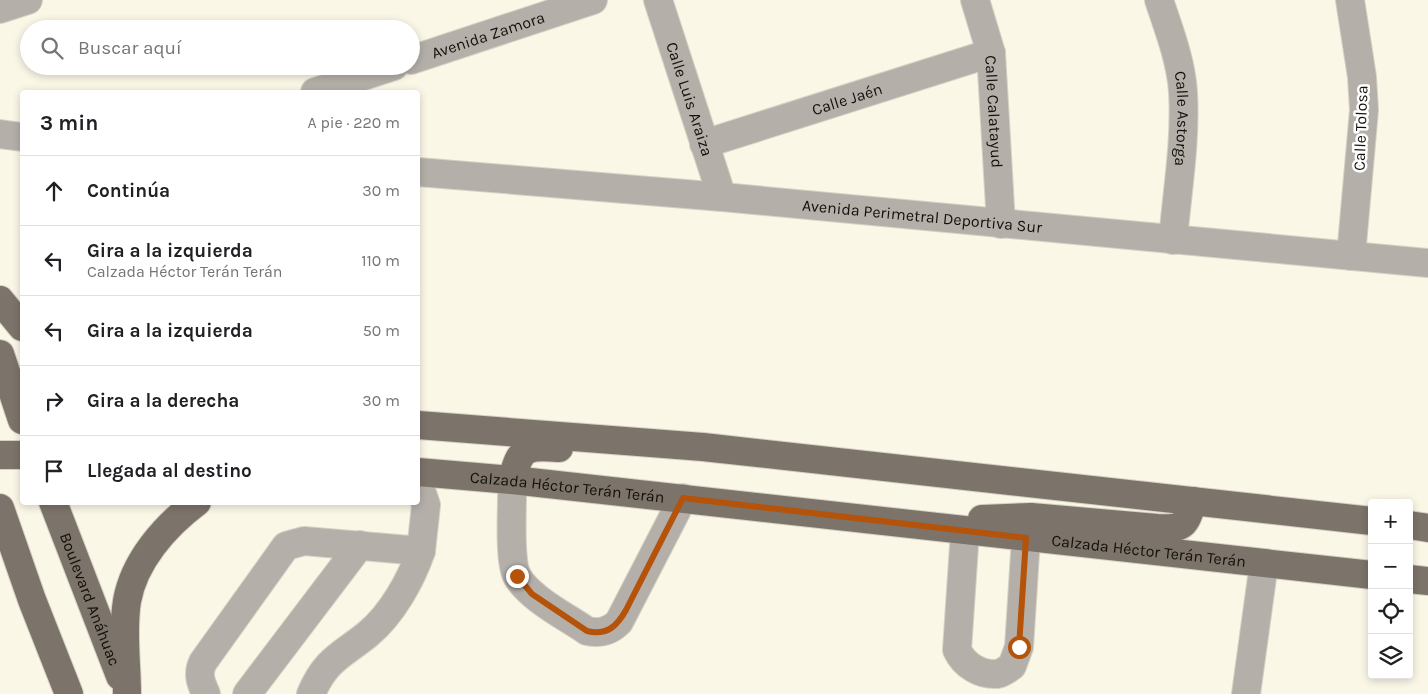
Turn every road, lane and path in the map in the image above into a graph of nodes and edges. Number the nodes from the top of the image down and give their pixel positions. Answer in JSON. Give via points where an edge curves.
{"nodes":[{"id":1,"x":28,"y":0,"type":"edge"},
{"id":2,"x":594,"y":0,"type":"edge"},
{"id":3,"x":658,"y":0,"type":"edge"},
{"id":4,"x":975,"y":0,"type":"edge"},
{"id":5,"x":1159,"y":0,"type":"edge"},
{"id":6,"x":1350,"y":0,"type":"edge"},
{"id":7,"x":0,"y":9,"type":"edge"},
{"id":8,"x":991,"y":53,"type":"junction"},
{"id":9,"x":420,"y":57,"type":"edge"},
{"id":10,"x":367,"y":75,"type":"edge"},
{"id":11,"x":321,"y":90,"type":"edge"},
{"id":12,"x":0,"y":134,"type":"edge"},
{"id":13,"x":20,"y":137,"type":"edge"},
{"id":14,"x":704,"y":144,"type":"junction"},
{"id":15,"x":420,"y":172,"type":"edge"},
{"id":16,"x":722,"y":198,"type":"junction"},
{"id":17,"x":1001,"y":224,"type":"junction"},
{"id":18,"x":1173,"y":240,"type":"junction"},
{"id":19,"x":1351,"y":256,"type":"junction"},
{"id":20,"x":1428,"y":263,"type":"edge"},
{"id":21,"x":0,"y":300,"type":"edge"},
{"id":22,"x":20,"y":325,"type":"edge"},
{"id":23,"x":0,"y":354,"type":"edge"},
{"id":24,"x":16,"y":408,"type":"edge"},
{"id":25,"x":420,"y":425,"type":"edge"},
{"id":26,"x":744,"y":452,"type":"junction"},
{"id":27,"x":0,"y":455,"type":"edge"},
{"id":28,"x":20,"y":455,"type":"edge"},
{"id":29,"x":420,"y":472,"type":"edge"},
{"id":30,"x":512,"y":480,"type":"junction"},
{"id":31,"x":420,"y":487,"type":"edge"},
{"id":32,"x":683,"y":498,"type":"junction"},
{"id":33,"x":1193,"y":501,"type":"junction"},
{"id":34,"x":55,"y":505,"type":"edge"},
{"id":35,"x":193,"y":505,"type":"edge"},
{"id":36,"x":0,"y":508,"type":"edge"},
{"id":37,"x":1368,"y":521,"type":"edge"},
{"id":38,"x":903,"y":524,"type":"junction"},
{"id":39,"x":1413,"y":526,"type":"edge"},
{"id":40,"x":1428,"y":528,"type":"edge"},
{"id":41,"x":965,"y":531,"type":"junction"},
{"id":42,"x":1026,"y":538,"type":"junction"},
{"id":43,"x":360,"y":545,"type":"junction"},
{"id":44,"x":421,"y":550,"type":"junction"},
{"id":45,"x":0,"y":556,"type":"edge"},
{"id":46,"x":1264,"y":563,"type":"junction"},
{"id":47,"x":1368,"y":575,"type":"edge"},
{"id":48,"x":1413,"y":579,"type":"edge"},
{"id":49,"x":1428,"y":581,"type":"edge"},
{"id":50,"x":32,"y":600,"type":"junction"},
{"id":51,"x":69,"y":694,"type":"edge"},
{"id":52,"x":127,"y":694,"type":"edge"},
{"id":53,"x":206,"y":694,"type":"edge"},
{"id":54,"x":247,"y":694,"type":"edge"},
{"id":55,"x":311,"y":694,"type":"edge"},
{"id":56,"x":1246,"y":694,"type":"edge"}],
"edges":[{"from":1,"to":7,"type":"street"},
{"from":2,"to":9,"type":"street","name":"Avenida Zamora"},
{"from":3,"to":14,"type":"street","name":"Calle Luis Araiza"},
{"from":4,"to":8,"type":"street","name":"Calle Calatayud"},
{"from":5,"to":18,"type":"street","name":"Calle Astorga","via":[[1177,55],[1183,90],[1184,118]]},
{"from":6,"to":19,"type":"street","name":"Calle Tolosa","via":[[1364,110]]},
{"from":8,"to":14,"type":"street","name":"Calle Jaén"},
{"from":8,"to":17,"type":"street","name":"Calle Calatayud"},
{"from":10,"to":11,"type":"street"},
{"from":12,"to":13,"type":"street"},
{"from":14,"to":16,"type":"street","name":"Calle Luis Araiza"},
{"from":15,"to":16,"type":"street","name":"Avenida Perimetral Deportiva Sur"},
{"from":16,"to":17,"type":"street","name":"Avenida Perimetral Deportiva Sur"},
{"from":17,"to":18,"type":"street","name":"Avenida Perimetral Deportiva Sur"},
{"from":18,"to":19,"type":"street","name":"Avenida Perimetral Deportiva Sur"},
{"from":19,"to":20,"type":"street","name":"Avenida Perimetral Deportiva Sur"},
{"from":21,"to":22,"type":"main road"},
{"from":23,"to":24,"type":"main road"},
{"from":25,"to":26,"type":"main road"},
{"from":26,"to":30,"type":"main road","via":[[706,461],[538,446],[520,454]]},
{"from":26,"to":33,"type":"main road"},
{"from":27,"to":28,"type":"main road"},
{"from":29,"to":30,"type":"main road","name":"Calzada Héctor Terán Terán"},
{"from":30,"to":32,"type":"main road","name":"Calzada Héctor Terán Terán"},
{"from":30,"to":32,"type":"street","via":[[513,556],[517,576],[532,594],[594,633],[609,630],[619,622]]},
{"from":31,"to":44,"type":"street","via":[[426,505]]},
{"from":32,"to":38,"type":"main road","name":"Calzada Héctor Terán Terán"},
{"from":33,"to":37,"type":"main road"},
{"from":33,"to":38,"type":"main road","via":[[1187,521],[1175,528],[1031,517]]},
{"from":34,"to":52,"type":"main road","name":"Boulevard Anáhuac"},
{"from":35,"to":52,"type":"main road","via":[[158,538],[143,560],[130,590],[126,617]]},
{"from":36,"to":50,"type":"main road"},
{"from":38,"to":41,"type":"main road","name":"Calzada Héctor Terán Terán"},
{"from":39,"to":40,"type":"main road"},
{"from":41,"to":42,"type":"main road","name":"Calzada Héctor Terán Terán"},
{"from":41,"to":42,"type":"street","via":[[957,650],[962,660],[976,670],[998,674],[1012,666],[1019,647]]},
{"from":42,"to":46,"type":"main road","name":"Calzada Héctor Terán Terán"},
{"from":43,"to":44,"type":"street"},
{"from":43,"to":53,"type":"street","via":[[304,541],[290,544],[282,550],[202,662],[200,678]]},
{"from":43,"to":54,"type":"street"},
{"from":44,"to":55,"type":"street","via":[[414,571],[379,624],[332,660],[316,681]]},
{"from":45,"to":50,"type":"main road"},
{"from":46,"to":47,"type":"main road","name":"Calzada Héctor Terán Terán"},
{"from":46,"to":56,"type":"street"},
{"from":48,"to":49,"type":"main road"},
{"from":50,"to":51,"type":"main road"}]}
